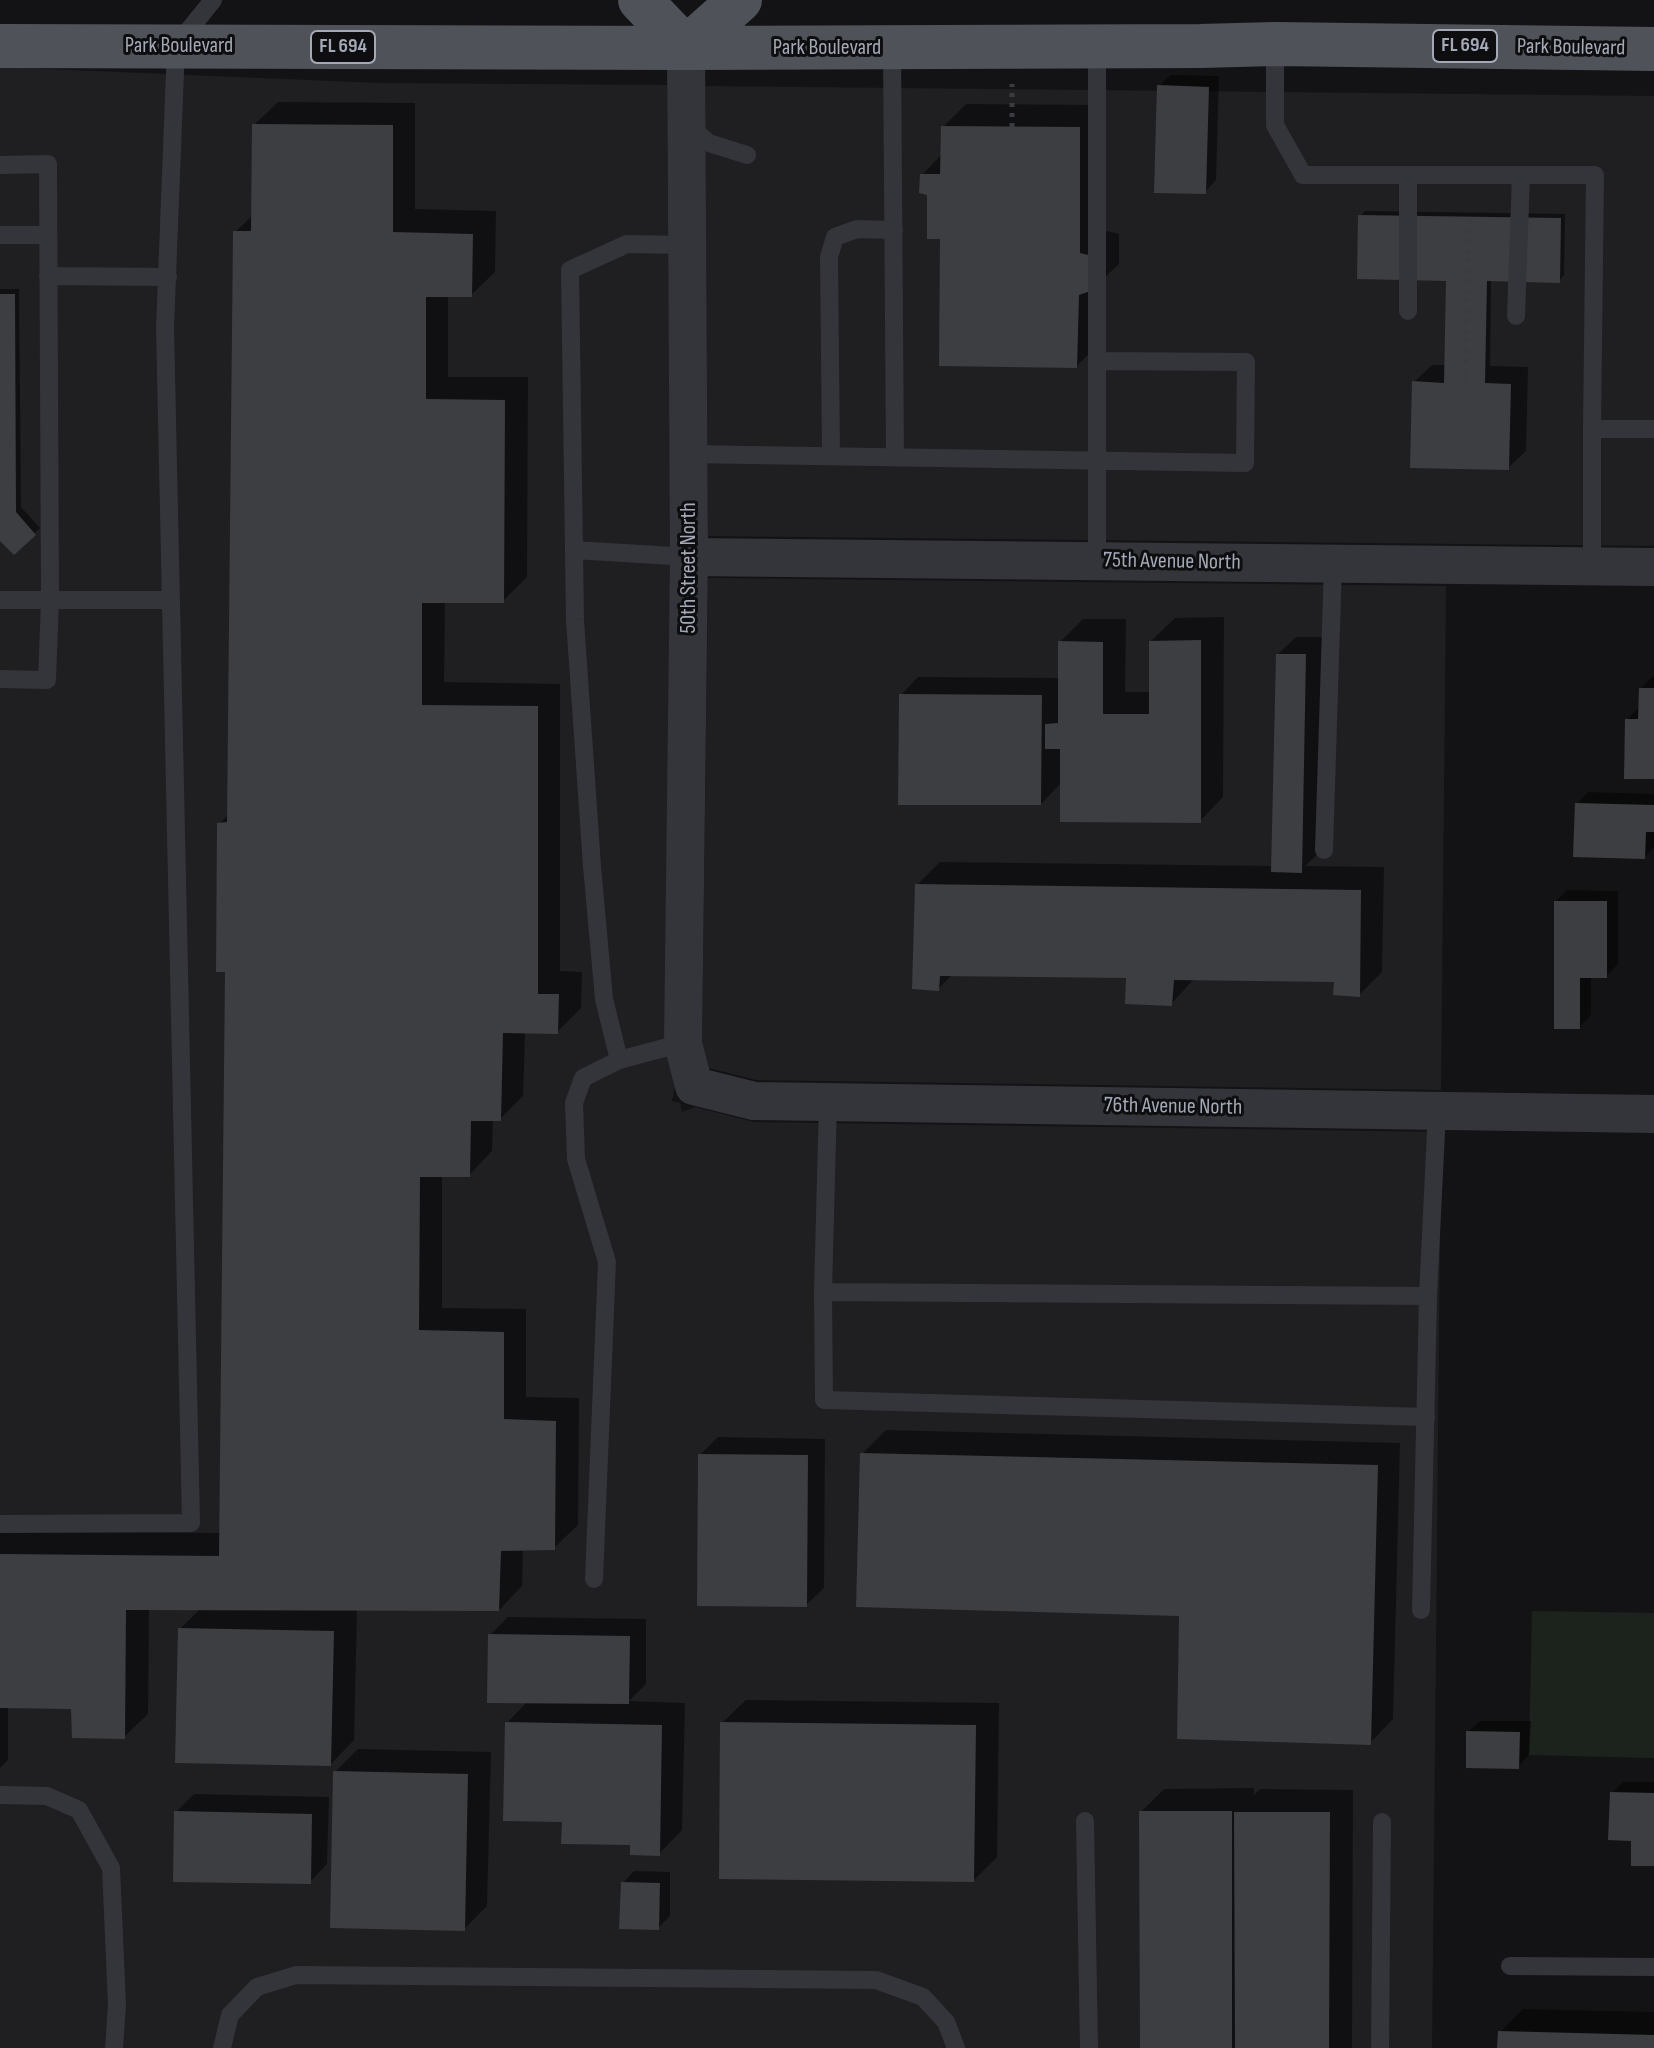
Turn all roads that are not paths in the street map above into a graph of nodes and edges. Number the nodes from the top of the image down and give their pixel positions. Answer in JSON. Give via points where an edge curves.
{"nodes":[{"id":1,"x":213,"y":0,"type":"edge"},
{"id":2,"x":640,"y":0,"type":"edge"},
{"id":3,"x":740,"y":0,"type":"edge"},
{"id":4,"x":1275,"y":44,"type":"junction"},
{"id":5,"x":0,"y":46,"type":"edge"},
{"id":6,"x":176,"y":46,"type":"junction"},
{"id":7,"x":1097,"y":47,"type":"junction"},
{"id":8,"x":686,"y":48,"type":"junction"},
{"id":9,"x":892,"y":48,"type":"junction"},
{"id":10,"x":1654,"y":49,"type":"edge"},
{"id":11,"x":687,"y":124,"type":"junction"},
{"id":12,"x":747,"y":155,"type":"dead end"},
{"id":13,"x":0,"y":165,"type":"edge"},
{"id":14,"x":1408,"y":175,"type":"junction"},
{"id":15,"x":1521,"y":175,"type":"junction"},
{"id":16,"x":894,"y":230,"type":"junction"},
{"id":17,"x":0,"y":235,"type":"edge"},
{"id":18,"x":48,"y":235,"type":"junction"},
{"id":19,"x":687,"y":245,"type":"junction"},
{"id":20,"x":48,"y":276,"type":"junction"},
{"id":21,"x":168,"y":277,"type":"junction"},
{"id":22,"x":1408,"y":311,"type":"dead end"},
{"id":23,"x":1516,"y":316,"type":"dead end"},
{"id":24,"x":1097,"y":361,"type":"junction"},
{"id":25,"x":1592,"y":429,"type":"junction"},
{"id":26,"x":1654,"y":429,"type":"edge"},
{"id":27,"x":689,"y":454,"type":"junction"},
{"id":28,"x":831,"y":456,"type":"junction"},
{"id":29,"x":895,"y":457,"type":"junction"},
{"id":30,"x":1097,"y":461,"type":"junction"},
{"id":31,"x":574,"y":550,"type":"junction"},
{"id":32,"x":689,"y":557,"type":"junction"},
{"id":33,"x":1097,"y":561,"type":"junction"},
{"id":34,"x":1333,"y":564,"type":"junction"},
{"id":35,"x":1592,"y":566,"type":"junction"},
{"id":36,"x":1654,"y":567,"type":"edge"},
{"id":37,"x":0,"y":600,"type":"edge"},
{"id":38,"x":50,"y":600,"type":"junction"},
{"id":39,"x":171,"y":600,"type":"junction"},
{"id":40,"x":0,"y":679,"type":"edge"},
{"id":41,"x":1324,"y":850,"type":"dead end"},
{"id":42,"x":683,"y":1043,"type":"junction"},
{"id":43,"x":619,"y":1060,"type":"junction"},
{"id":44,"x":694,"y":1086,"type":"joint"},
{"id":45,"x":828,"y":1102,"type":"junction"},
{"id":46,"x":1437,"y":1111,"type":"junction"},
{"id":47,"x":1654,"y":1114,"type":"edge"},
{"id":48,"x":823,"y":1292,"type":"junction"},
{"id":49,"x":1428,"y":1296,"type":"junction"},
{"id":50,"x":1426,"y":1417,"type":"junction"},
{"id":51,"x":0,"y":1524,"type":"edge"},
{"id":52,"x":594,"y":1579,"type":"dead end"},
{"id":53,"x":1421,"y":1610,"type":"dead end"},
{"id":54,"x":0,"y":1795,"type":"edge"},
{"id":55,"x":1085,"y":1821,"type":"dead end"},
{"id":56,"x":1382,"y":1822,"type":"dead end"},
{"id":57,"x":1510,"y":1966,"type":"dead end"},
{"id":58,"x":1654,"y":1967,"type":"edge"},
{"id":59,"x":114,"y":2048,"type":"edge"},
{"id":60,"x":222,"y":2048,"type":"edge"},
{"id":61,"x":956,"y":2048,"type":"edge"},
{"id":62,"x":1089,"y":2048,"type":"edge"},
{"id":63,"x":1380,"y":2048,"type":"edge"}],
"edges":[{"from":1,"to":6,"type":"lane"},
{"from":2,"to":8,"type":"main road"},
{"from":3,"to":8,"type":"main road"},
{"from":4,"to":7,"type":"main road","name":"Park Boulevard","number":"FL 694"},
{"from":4,"to":10,"type":"main road","name":"Park Boulevard","number":"FL 694"},
{"from":4,"to":14,"type":"lane","via":[[1275,125],[1303,175]]},
{"from":5,"to":6,"type":"main road","name":"Park Boulevard","number":"FL 694"},
{"from":6,"to":8,"type":"main road","name":"Park Boulevard","number":"FL 694"},
{"from":6,"to":21,"type":"lane"},
{"from":7,"to":9,"type":"main road","name":"Park Boulevard","number":"FL 694"},
{"from":7,"to":24,"type":"lane"},
{"from":8,"to":9,"type":"main road","name":"Park Boulevard","number":"FL 694"},
{"from":8,"to":11,"type":"street","name":"50th Street North"},
{"from":9,"to":16,"type":"lane"},
{"from":11,"to":12,"type":"lane","via":[[709,143]]},
{"from":11,"to":19,"type":"street","name":"50th Street North"},
{"from":13,"to":18,"type":"lane","via":[[48,164]]},
{"from":14,"to":15,"type":"lane"},
{"from":14,"to":22,"type":"lane"},
{"from":15,"to":23,"type":"lane"},
{"from":15,"to":25,"type":"lane","via":[[1595,175]]},
{"from":16,"to":28,"type":"lane","via":[[857,229],[835,237],[829,257]]},
{"from":16,"to":29,"type":"lane"},
{"from":17,"to":18,"type":"lane"},
{"from":18,"to":20,"type":"lane"},
{"from":19,"to":27,"type":"street","name":"50th Street North"},
{"from":19,"to":31,"type":"lane","via":[[627,244],[570,270]]},
{"from":20,"to":21,"type":"lane"},
{"from":20,"to":38,"type":"lane"},
{"from":21,"to":39,"type":"lane"},
{"from":24,"to":30,"type":"lane"},
{"from":24,"to":30,"type":"lane","via":[[1246,362],[1245,463]]},
{"from":25,"to":26,"type":"lane"},
{"from":25,"to":35,"type":"lane"},
{"from":27,"to":28,"type":"lane"},
{"from":27,"to":32,"type":"street","name":"50th Street North"},
{"from":28,"to":29,"type":"lane"},
{"from":29,"to":30,"type":"lane"},
{"from":30,"to":33,"type":"lane"},
{"from":31,"to":32,"type":"lane"},
{"from":31,"to":43,"type":"lane","via":[[592,866],[604,999]]},
{"from":32,"to":33,"type":"street","name":"75th Avenue North"},
{"from":32,"to":42,"type":"street","name":"50th Street North"},
{"from":33,"to":34,"type":"street","name":"75th Avenue North"},
{"from":34,"to":35,"type":"street","name":"75th Avenue North"},
{"from":34,"to":41,"type":"lane"},
{"from":35,"to":36,"type":"street","name":"75th Avenue North"},
{"from":37,"to":38,"type":"lane"},
{"from":38,"to":39,"type":"lane"},
{"from":38,"to":40,"type":"lane","via":[[47,680]]},
{"from":39,"to":51,"type":"lane","via":[[191,1523]]},
{"from":42,"to":43,"type":"lane"},
{"from":42,"to":44,"type":"street","name":"50th Street North"},
{"from":43,"to":52,"type":"lane","via":[[583,1078],[574,1103],[576,1159],[607,1262]]},
{"from":44,"to":45,"type":"street","name":"76th Avenue North","via":[[754,1101]]},
{"from":45,"to":46,"type":"street","name":"76th Avenue North"},
{"from":45,"to":48,"type":"lane"},
{"from":46,"to":47,"type":"street","name":"76th Avenue North"},
{"from":46,"to":49,"type":"lane"},
{"from":48,"to":49,"type":"lane"},
{"from":48,"to":50,"type":"lane","via":[[824,1400]]},
{"from":49,"to":50,"type":"lane"},
{"from":50,"to":53,"type":"lane"},
{"from":54,"to":59,"type":"lane","via":[[47,1796],[79,1810],[111,1868]]},
{"from":55,"to":62,"type":"lane"},
{"from":56,"to":63,"type":"lane"},
{"from":57,"to":58,"type":"lane"},
{"from":60,"to":61,"type":"lane","via":[[230,2015],[257,1987],[312,1975],[876,1980],[923,1997],[946,2022]]}]}
